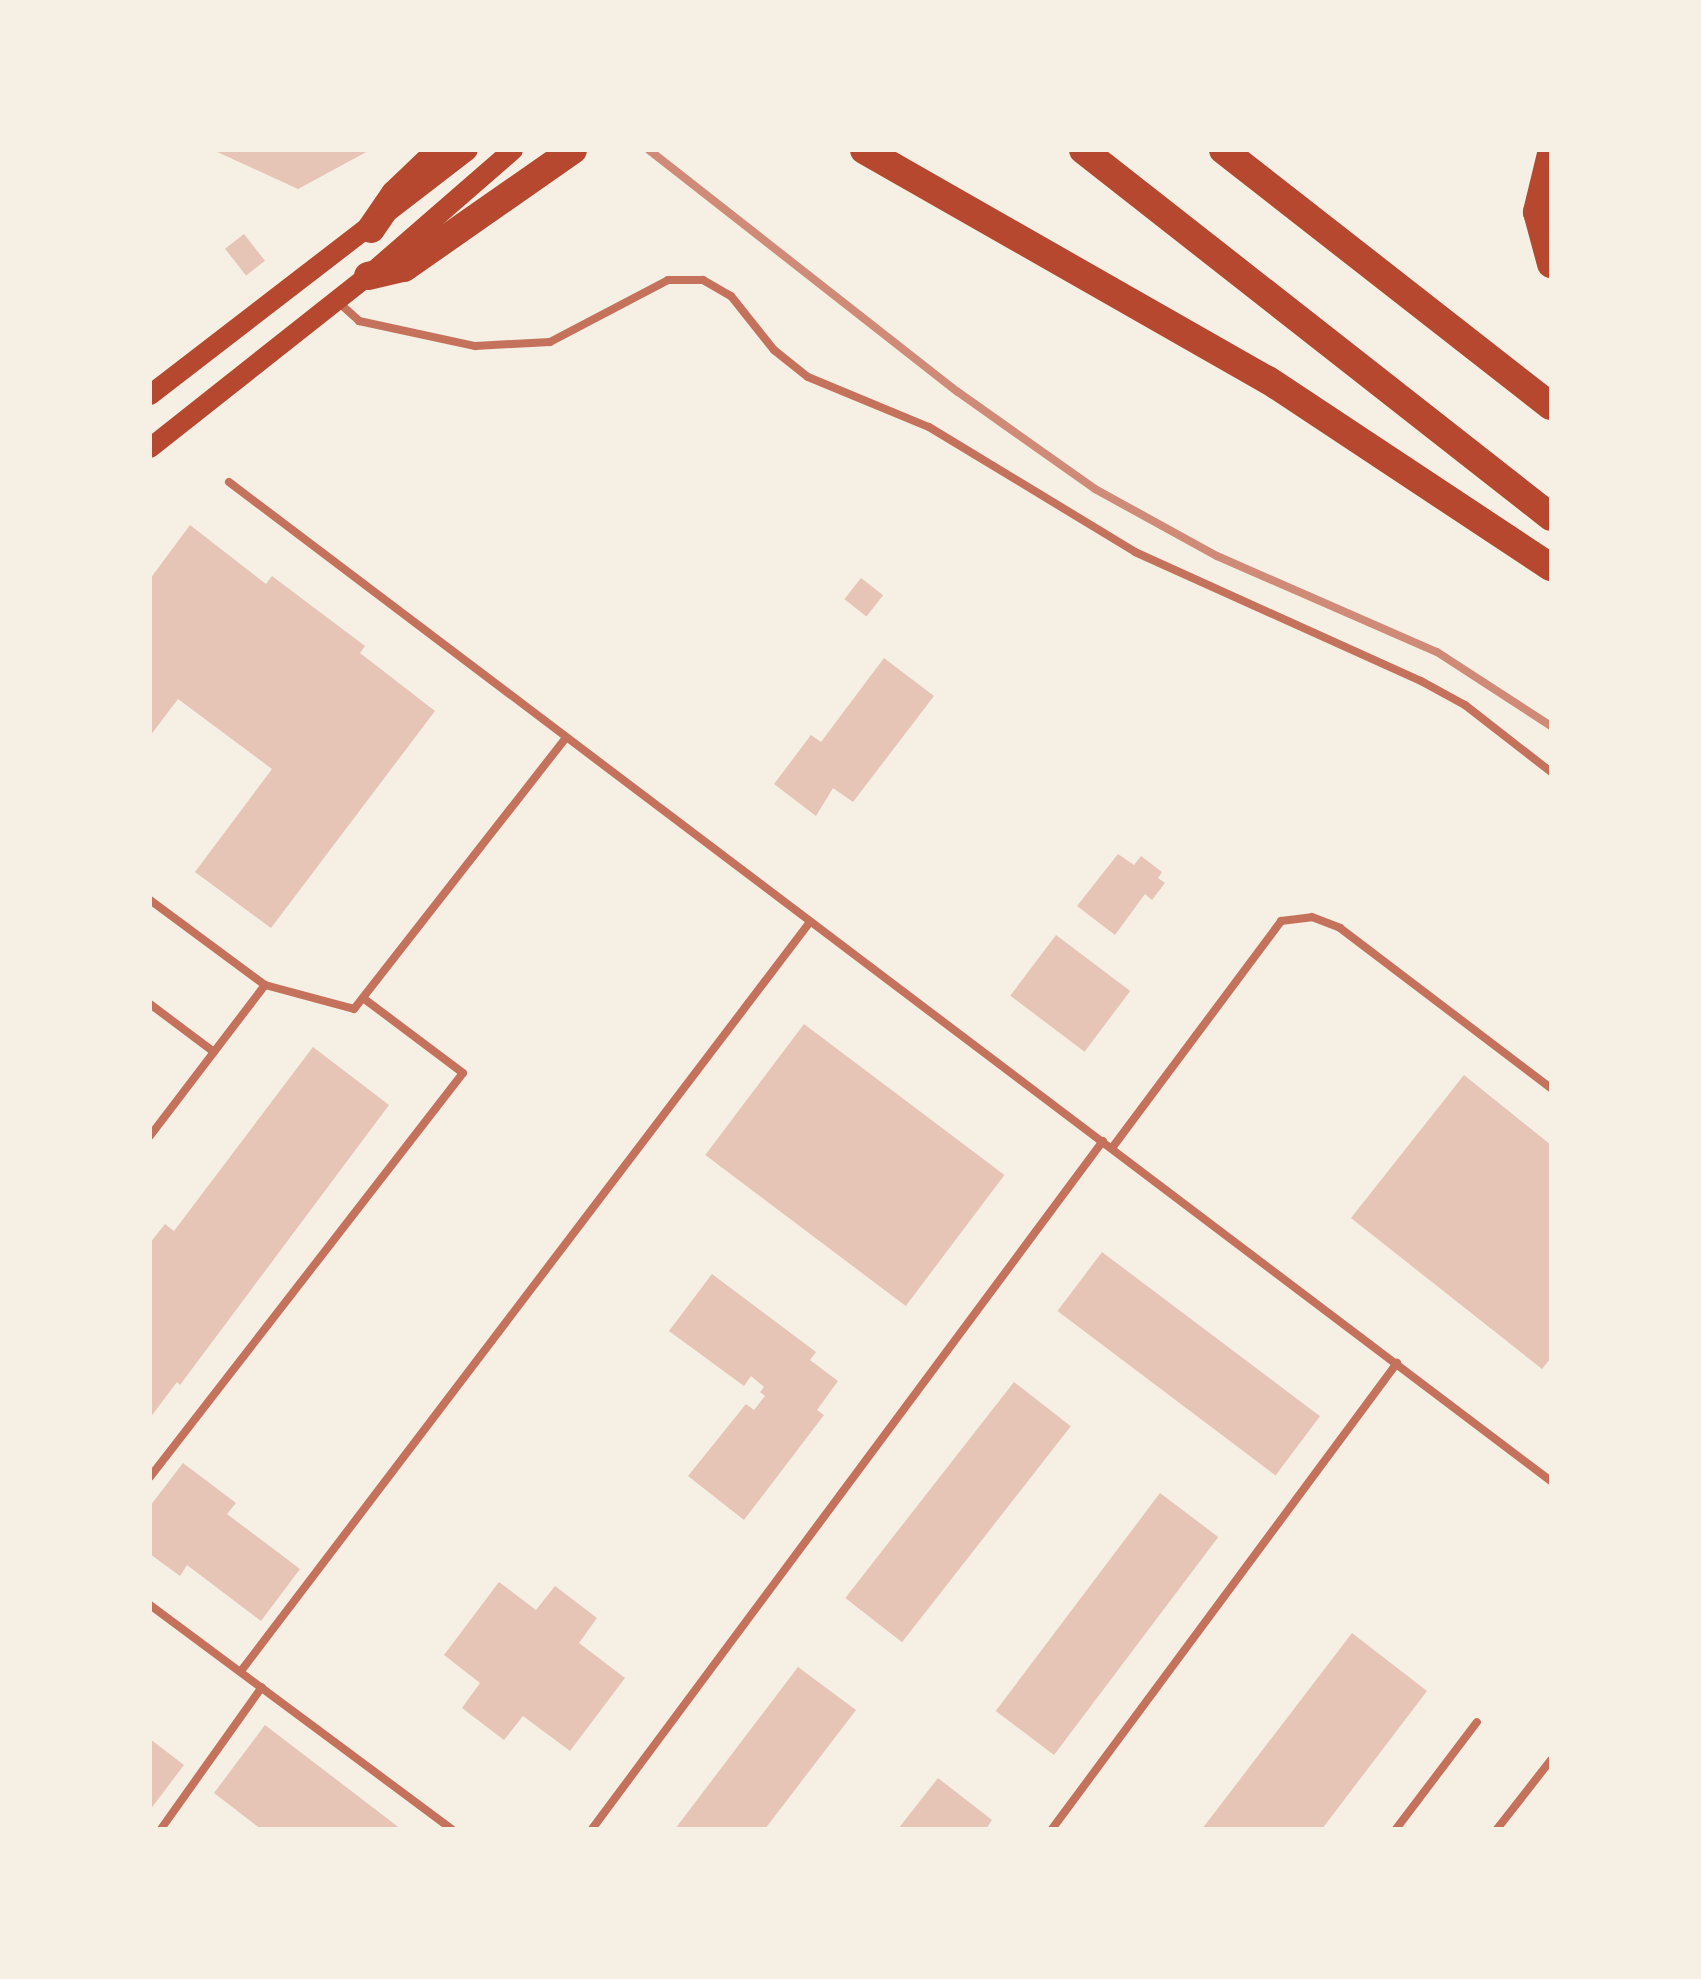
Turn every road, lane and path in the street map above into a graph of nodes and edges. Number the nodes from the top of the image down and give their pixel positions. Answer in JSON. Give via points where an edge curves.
{"nodes":[{"id":1,"x":441,"y":150,"type":"edge"},
{"id":2,"x":468,"y":150,"type":"edge"},
{"id":3,"x":512,"y":150,"type":"edge"},
{"id":4,"x":574,"y":150,"type":"edge"},
{"id":5,"x":864,"y":150,"type":"edge"},
{"id":6,"x":1084,"y":150,"type":"edge"},
{"id":7,"x":1222,"y":150,"type":"edge"},
{"id":8,"x":1551,"y":154,"type":"edge"},
{"id":9,"x":371,"y":229,"type":"junction"},
{"id":10,"x":1551,"y":264,"type":"edge"},
{"id":11,"x":368,"y":276,"type":"junction"},
{"id":12,"x":337,"y":300,"type":"junction"},
{"id":13,"x":150,"y":395,"type":"edge"},
{"id":14,"x":1551,"y":406,"type":"edge"},
{"id":15,"x":150,"y":448,"type":"edge"},
{"id":16,"x":229,"y":482,"type":"dead end"},
{"id":17,"x":1551,"y":517,"type":"edge"},
{"id":18,"x":1551,"y":567,"type":"edge"},
{"id":19,"x":566,"y":738,"type":"junction"},
{"id":20,"x":1551,"y":772,"type":"edge"},
{"id":21,"x":150,"y":900,"type":"edge"},
{"id":22,"x":810,"y":922,"type":"junction"},
{"id":23,"x":265,"y":985,"type":"junction"},
{"id":24,"x":363,"y":998,"type":"junction"},
{"id":25,"x":150,"y":1004,"type":"edge"},
{"id":26,"x":214,"y":1052,"type":"junction"},
{"id":27,"x":1551,"y":1088,"type":"edge"},
{"id":28,"x":150,"y":1136,"type":"edge"},
{"id":29,"x":1103,"y":1141,"type":"junction"},
{"id":30,"x":1112,"y":1148,"type":"junction"},
{"id":31,"x":1397,"y":1363,"type":"junction"},
{"id":32,"x":150,"y":1477,"type":"edge"},
{"id":33,"x":1551,"y":1481,"type":"edge"},
{"id":34,"x":150,"y":1605,"type":"edge"},
{"id":35,"x":241,"y":1671,"type":"junction"},
{"id":36,"x":262,"y":1687,"type":"junction"},
{"id":37,"x":1477,"y":1722,"type":"dead end"},
{"id":38,"x":1551,"y":1760,"type":"edge"},
{"id":39,"x":161,"y":1829,"type":"edge"},
{"id":40,"x":452,"y":1829,"type":"edge"},
{"id":41,"x":592,"y":1829,"type":"edge"},
{"id":42,"x":1052,"y":1829,"type":"edge"},
{"id":43,"x":1396,"y":1829,"type":"edge"},
{"id":44,"x":1498,"y":1829,"type":"edge"}],
"edges":[{"from":1,"to":9,"type":"highway","via":[[395,194]]},
{"from":2,"to":9,"type":"main road"},
{"from":3,"to":11,"type":"main road"},
{"from":4,"to":11,"type":"highway","via":[[404,268]]},
{"from":5,"to":18,"type":"highway","via":[[1268,380]]},
{"from":6,"to":17,"type":"highway"},
{"from":7,"to":14,"type":"highway"},
{"from":8,"to":10,"type":"highway","via":[[1536,212]]},
{"from":9,"to":13,"type":"main road"},
{"from":11,"to":12,"type":"main road"},
{"from":12,"to":15,"type":"main road"},
{"from":12,"to":20,"type":"lane","via":[[360,321],[475,346],[550,342],[668,280],[703,280],[730,296],[774,350],[808,377],[929,427],[1135,552],[1421,680],[1465,705]]},
{"from":16,"to":19,"type":"lane"},
{"from":19,"to":22,"type":"lane"},
{"from":19,"to":24,"type":"lane"},
{"from":21,"to":23,"type":"lane"},
{"from":22,"to":29,"type":"lane"},
{"from":22,"to":35,"type":"lane"},
{"from":23,"to":24,"type":"lane","via":[[354,1009]]},
{"from":23,"to":26,"type":"lane"},
{"from":24,"to":32,"type":"lane","via":[[463,1073]]},
{"from":25,"to":26,"type":"lane"},
{"from":26,"to":28,"type":"lane"},
{"from":27,"to":30,"type":"lane","via":[[1340,928],[1312,917],[1282,921]]},
{"from":29,"to":30,"type":"lane"},
{"from":29,"to":41,"type":"lane"},
{"from":30,"to":31,"type":"lane"},
{"from":31,"to":33,"type":"lane"},
{"from":31,"to":42,"type":"lane"},
{"from":34,"to":35,"type":"lane"},
{"from":35,"to":36,"type":"lane"},
{"from":36,"to":39,"type":"lane"},
{"from":36,"to":40,"type":"lane"},
{"from":37,"to":43,"type":"lane"},
{"from":38,"to":44,"type":"lane"}]}
